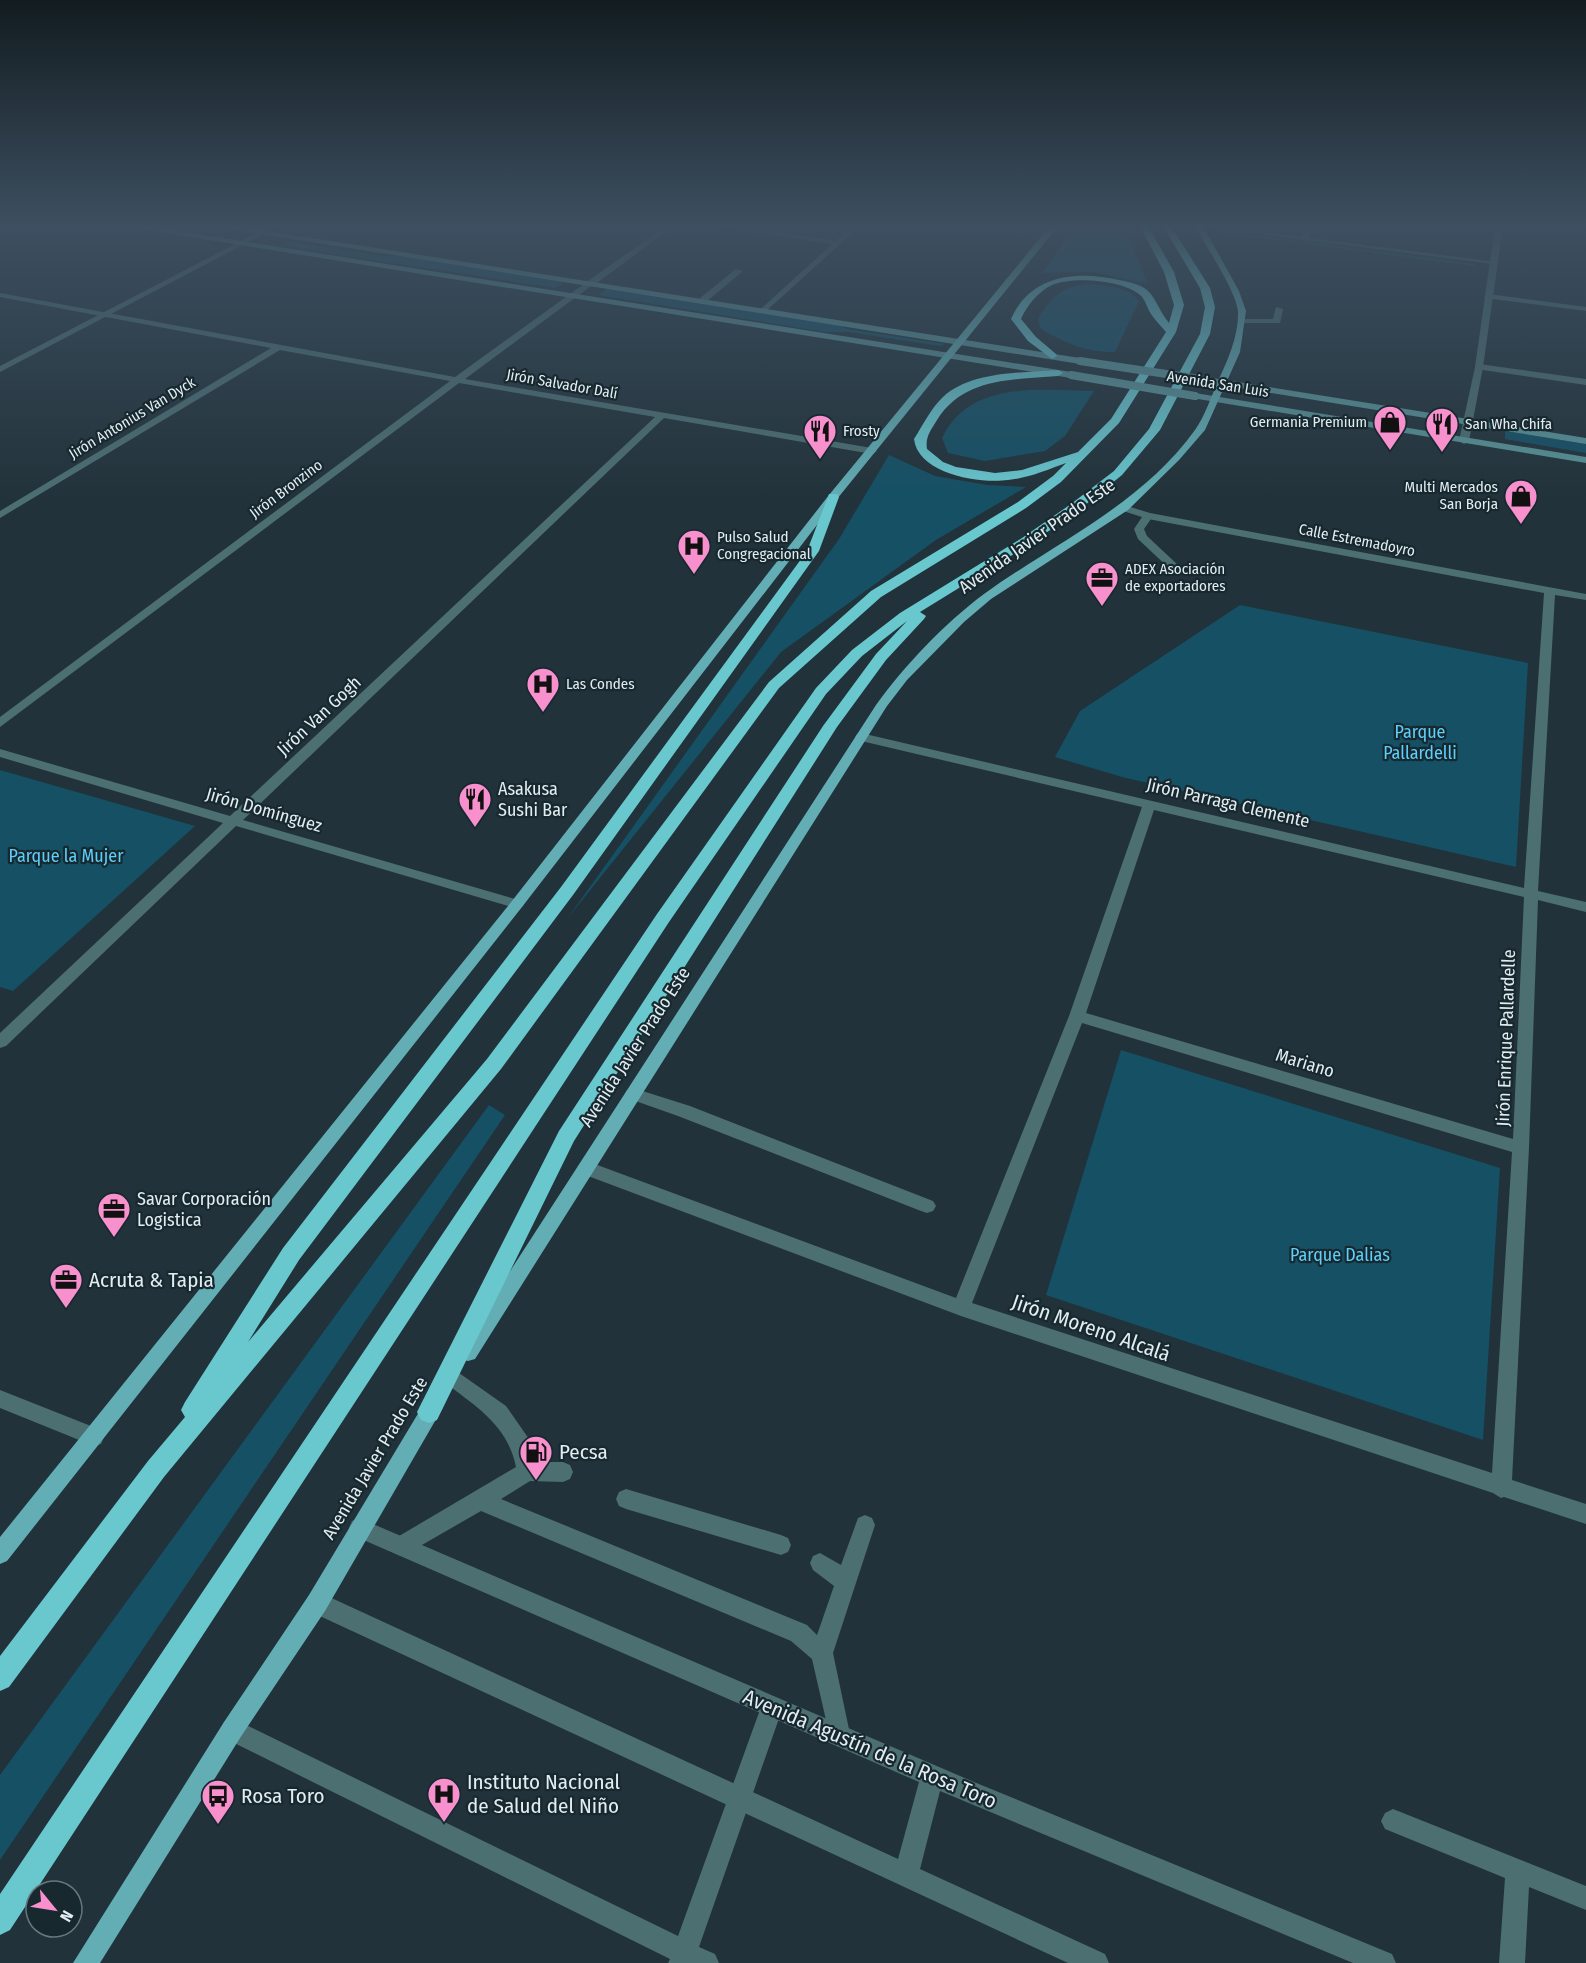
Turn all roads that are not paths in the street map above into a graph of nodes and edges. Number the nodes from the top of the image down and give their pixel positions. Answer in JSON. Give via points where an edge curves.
{"nodes":[{"id":1,"x":97,"y":318,"type":"edge"},
{"id":2,"x":124,"y":318,"type":"edge"},
{"id":3,"x":543,"y":318,"type":"edge"},
{"id":4,"x":711,"y":318,"type":"edge"},
{"id":5,"x":815,"y":318,"type":"edge"},
{"id":6,"x":979,"y":318,"type":"edge"},
{"id":7,"x":1016,"y":318,"type":"edge"},
{"id":8,"x":1159,"y":318,"type":"edge"},
{"id":9,"x":1175,"y":318,"type":"edge"},
{"id":10,"x":1208,"y":318,"type":"edge"},
{"id":11,"x":1242,"y":318,"type":"edge"},
{"id":12,"x":1278,"y":318,"type":"edge"},
{"id":13,"x":1485,"y":318,"type":"edge"},
{"id":14,"x":1242,"y":321,"type":"junction"},
{"id":15,"x":1171,"y":332,"type":"junction"},
{"id":16,"x":961,"y":340,"type":"junction"},
{"id":17,"x":280,"y":346,"type":"junction"},
{"id":18,"x":949,"y":355,"type":"junction"},
{"id":19,"x":1052,"y":356,"type":"junction"},
{"id":20,"x":1479,"y":367,"type":"junction"},
{"id":21,"x":0,"y":369,"type":"edge"},
{"id":22,"x":1058,"y":373,"type":"junction"},
{"id":23,"x":457,"y":380,"type":"junction"},
{"id":24,"x":1222,"y":382,"type":"junction"},
{"id":25,"x":1586,"y":382,"type":"edge"},
{"id":26,"x":1214,"y":398,"type":"junction"},
{"id":27,"x":662,"y":415,"type":"junction"},
{"id":28,"x":1468,"y":423,"type":"junction"},
{"id":29,"x":1464,"y":441,"type":"junction"},
{"id":30,"x":1586,"y":441,"type":"edge"},
{"id":31,"x":872,"y":451,"type":"junction"},
{"id":32,"x":1085,"y":452,"type":"junction"},
{"id":33,"x":1586,"y":460,"type":"edge"},
{"id":34,"x":833,"y":497,"type":"junction"},
{"id":35,"x":1124,"y":508,"type":"junction"},
{"id":36,"x":0,"y":515,"type":"edge"},
{"id":37,"x":1148,"y":516,"type":"junction"},
{"id":38,"x":1175,"y":568,"type":"dead end"},
{"id":39,"x":965,"y":577,"type":"junction"},
{"id":40,"x":1550,"y":591,"type":"junction"},
{"id":41,"x":1586,"y":597,"type":"edge"},
{"id":42,"x":0,"y":723,"type":"edge"},
{"id":43,"x":861,"y":737,"type":"junction"},
{"id":44,"x":0,"y":753,"type":"edge"},
{"id":45,"x":1150,"y":803,"type":"junction"},
{"id":46,"x":234,"y":820,"type":"junction"},
{"id":47,"x":1532,"y":893,"type":"junction"},
{"id":48,"x":517,"y":904,"type":"junction"},
{"id":49,"x":1586,"y":907,"type":"edge"},
{"id":50,"x":1077,"y":1016,"type":"junction"},
{"id":51,"x":6,"y":1028,"type":"edge"},
{"id":52,"x":0,"y":1042,"type":"edge"},
{"id":53,"x":633,"y":1094,"type":"junction"},
{"id":54,"x":1521,"y":1148,"type":"junction"},
{"id":55,"x":586,"y":1168,"type":"junction"},
{"id":56,"x":927,"y":1206,"type":"dead end"},
{"id":57,"x":961,"y":1308,"type":"junction"},
{"id":58,"x":452,"y":1377,"type":"junction"},
{"id":59,"x":0,"y":1399,"type":"edge"},
{"id":60,"x":429,"y":1412,"type":"junction"},
{"id":61,"x":94,"y":1437,"type":"junction"},
{"id":62,"x":156,"y":1469,"type":"junction"},
{"id":63,"x":527,"y":1471,"type":"junction"},
{"id":64,"x":563,"y":1472,"type":"dead end"},
{"id":65,"x":1501,"y":1488,"type":"junction"},
{"id":66,"x":626,"y":1499,"type":"dead end"},
{"id":67,"x":480,"y":1502,"type":"junction"},
{"id":68,"x":1586,"y":1514,"type":"edge"},
{"id":69,"x":865,"y":1525,"type":"dead end"},
{"id":70,"x":359,"y":1528,"type":"junction"},
{"id":71,"x":7,"y":1533,"type":"edge"},
{"id":72,"x":781,"y":1545,"type":"dead end"},
{"id":73,"x":401,"y":1546,"type":"junction"},
{"id":74,"x":0,"y":1554,"type":"edge"},
{"id":75,"x":820,"y":1563,"type":"dead end"},
{"id":76,"x":845,"y":1581,"type":"junction"},
{"id":77,"x":317,"y":1603,"type":"junction"},
{"id":78,"x":822,"y":1653,"type":"junction"},
{"id":79,"x":0,"y":1678,"type":"edge"},
{"id":80,"x":772,"y":1707,"type":"junction"},
{"id":81,"x":232,"y":1730,"type":"junction"},
{"id":82,"x":839,"y":1734,"type":"junction"},
{"id":83,"x":932,"y":1776,"type":"junction"},
{"id":84,"x":740,"y":1799,"type":"junction"},
{"id":85,"x":1393,"y":1821,"type":"dead end"},
{"id":86,"x":1518,"y":1871,"type":"junction"},
{"id":87,"x":906,"y":1875,"type":"junction"},
{"id":88,"x":1586,"y":1898,"type":"edge"},
{"id":89,"x":0,"y":1920,"type":"edge"},
{"id":90,"x":691,"y":1960,"type":"edge"},
{"id":91,"x":86,"y":1963,"type":"edge"},
{"id":92,"x":1096,"y":1963,"type":"edge"},
{"id":93,"x":1383,"y":1963,"type":"edge"},
{"id":94,"x":1512,"y":1963,"type":"edge"}],
"edges":[{"from":1,"to":21,"type":"street"},
{"from":2,"to":17,"type":"street","name":"Jirón Salvador Dalí"},
{"from":3,"to":23,"type":"street","name":"Jirón Bronzino"},
{"from":4,"to":18,"type":"main road","name":"Avenida San Luis"},
{"from":5,"to":16,"type":"main road","name":"Avenida San Luis"},
{"from":6,"to":16,"type":"main road"},
{"from":7,"to":19,"type":"highway","via":[[1032,339]]},
{"from":8,"to":15,"type":"highway"},
{"from":9,"to":15,"type":"highway","name":"Avenida Javier Prado Este"},
{"from":10,"to":39,"type":"highway","name":"Avenida Javier Prado Este","via":[[1205,334],[1154,430],[1118,473],[1026,541]]},
{"from":11,"to":14,"type":"main road","name":"Avenida Javier Prado Este"},
{"from":12,"to":14,"type":"street","via":[[1273,322]]},
{"from":13,"to":20,"type":"street"},
{"from":14,"to":24,"type":"main road","name":"Avenida Javier Prado Este","via":[[1237,348]]},
{"from":15,"to":32,"type":"highway","name":"Avenida Javier Prado Este","via":[[1115,421]]},
{"from":16,"to":18,"type":"main road"},
{"from":16,"to":19,"type":"main road","name":"Avenida San Luis"},
{"from":17,"to":23,"type":"street","name":"Jirón Salvador Dalí"},
{"from":17,"to":36,"type":"street","name":"Jirón Antonius Van Dyck"},
{"from":18,"to":22,"type":"main road","name":"Avenida San Luis"},
{"from":18,"to":31,"type":"main road"},
{"from":19,"to":24,"type":"main road","name":"Avenida San Luis","bridge":true},
{"from":20,"to":25,"type":"street"},
{"from":20,"to":28,"type":"street"},
{"from":22,"to":26,"type":"main road","name":"Avenida San Luis","bridge":true},
{"from":22,"to":32,"type":"highway","via":[[1002,379],[954,393],[918,445],[924,456],[937,464],[980,476],[1005,477],[1038,470]]},
{"from":23,"to":27,"type":"street","name":"Jirón Salvador Dalí"},
{"from":23,"to":42,"type":"street","name":"Jirón Bronzino"},
{"from":24,"to":26,"type":"main road","name":"Avenida Javier Prado Este"},
{"from":24,"to":28,"type":"main road","name":"Avenida San Luis"},
{"from":26,"to":29,"type":"main road","name":"Avenida San Luis"},
{"from":26,"to":35,"type":"main road","name":"Avenida Javier Prado Este","via":[[1200,430]]},
{"from":27,"to":31,"type":"street","name":"Jirón Salvador Dalí"},
{"from":27,"to":46,"type":"street","name":"Jirón Van Gogh"},
{"from":28,"to":29,"type":"street"},
{"from":28,"to":30,"type":"main road","name":"Avenida San Luis"},
{"from":29,"to":33,"type":"main road","name":"Avenida San Luis"},
{"from":31,"to":34,"type":"main road"},
{"from":32,"to":62,"type":"highway","name":"Avenida Javier Prado Este","via":[[1022,505],[876,594],[774,685],[494,1064]]},
{"from":34,"to":48,"type":"main road"},
{"from":34,"to":62,"type":"highway","via":[[813,551],[567,891],[291,1254]]},
{"from":35,"to":37,"type":"street","name":"Calle Estremadoyro"},
{"from":35,"to":43,"type":"main road","name":"Avenida Javier Prado Este","via":[[987,597],[960,620],[903,677]]},
{"from":37,"to":38,"type":"street","via":[[1139,529],[1142,537]]},
{"from":37,"to":40,"type":"street","name":"Calle Estremadoyro"},
{"from":39,"to":60,"type":"highway","via":[[926,608],[881,657],[830,726],[566,1137]]},
{"from":39,"to":89,"type":"highway","name":"Avenida Javier Prado Este","via":[[905,615],[857,653],[821,691],[663,918]]},
{"from":40,"to":41,"type":"street","name":"Calle Estremadoyro"},
{"from":40,"to":47,"type":"street","name":"Jirón Enrique Pallardelle"},
{"from":43,"to":45,"type":"street","name":"Jirón Parraga Clemente"},
{"from":43,"to":53,"type":"main road","name":"Avenida Javier Prado Este"},
{"from":44,"to":46,"type":"street","name":"Jirón Domínguez"},
{"from":45,"to":47,"type":"street","name":"Jirón Parraga Clemente"},
{"from":45,"to":50,"type":"street"},
{"from":46,"to":48,"type":"street","name":"Jirón Domínguez"},
{"from":46,"to":51,"type":"street","name":"Jirón Van Gogh"},
{"from":47,"to":49,"type":"street","name":"Jirón Parraga Clemente"},
{"from":47,"to":54,"type":"street","name":"Jirón Enrique Pallardelle"},
{"from":48,"to":61,"type":"main road"},
{"from":50,"to":54,"type":"street","name":"Mariano"},
{"from":50,"to":57,"type":"street"},
{"from":51,"to":52,"type":"street","name":"Jirón Van Gogh"},
{"from":53,"to":55,"type":"main road","name":"Avenida Javier Prado Este"},
{"from":53,"to":56,"type":"street"},
{"from":54,"to":65,"type":"street","name":"Jirón Enrique Pallardelle"},
{"from":55,"to":57,"type":"street","name":"Jirón Moreno Alcalá"},
{"from":55,"to":58,"type":"main road","name":"Avenida Javier Prado Este"},
{"from":57,"to":65,"type":"street","name":"Jirón Moreno Alcalá"},
{"from":58,"to":60,"type":"main road","name":"Avenida Javier Prado Este"},
{"from":58,"to":63,"type":"street","via":[[499,1412],[522,1446]]},
{"from":59,"to":61,"type":"street"},
{"from":60,"to":70,"type":"main road","name":"Avenida Javier Prado Este"},
{"from":61,"to":71,"type":"main road"},
{"from":62,"to":79,"type":"highway","name":"Avenida Javier Prado Este"},
{"from":63,"to":64,"type":"street"},
{"from":63,"to":67,"type":"street"},
{"from":65,"to":68,"type":"street","name":"Jirón Moreno Alcalá"},
{"from":66,"to":72,"type":"street"},
{"from":67,"to":73,"type":"street"},
{"from":67,"to":78,"type":"street","via":[[799,1633]]},
{"from":69,"to":76,"type":"street"},
{"from":70,"to":73,"type":"street","name":"Avenida Agustín de la Rosa Toro"},
{"from":70,"to":77,"type":"main road","name":"Avenida Javier Prado Este"},
{"from":71,"to":74,"type":"main road"},
{"from":73,"to":80,"type":"street","name":"Avenida Agustín de la Rosa Toro"},
{"from":75,"to":76,"type":"street"},
{"from":76,"to":78,"type":"street"},
{"from":77,"to":81,"type":"main road","name":"Avenida Javier Prado Este"},
{"from":77,"to":84,"type":"street"},
{"from":78,"to":82,"type":"street"},
{"from":80,"to":82,"type":"street","name":"Avenida Agustín de la Rosa Toro"},
{"from":80,"to":84,"type":"street"},
{"from":81,"to":90,"type":"street"},
{"from":81,"to":91,"type":"main road","name":"Avenida Javier Prado Este"},
{"from":82,"to":83,"type":"street","name":"Avenida Agustín de la Rosa Toro"},
{"from":83,"to":87,"type":"street"},
{"from":83,"to":93,"type":"street","name":"Avenida Agustín de la Rosa Toro"},
{"from":84,"to":87,"type":"street"},
{"from":84,"to":90,"type":"street"},
{"from":85,"to":86,"type":"street"},
{"from":86,"to":88,"type":"street"},
{"from":86,"to":94,"type":"street"},
{"from":87,"to":92,"type":"street"}]}
